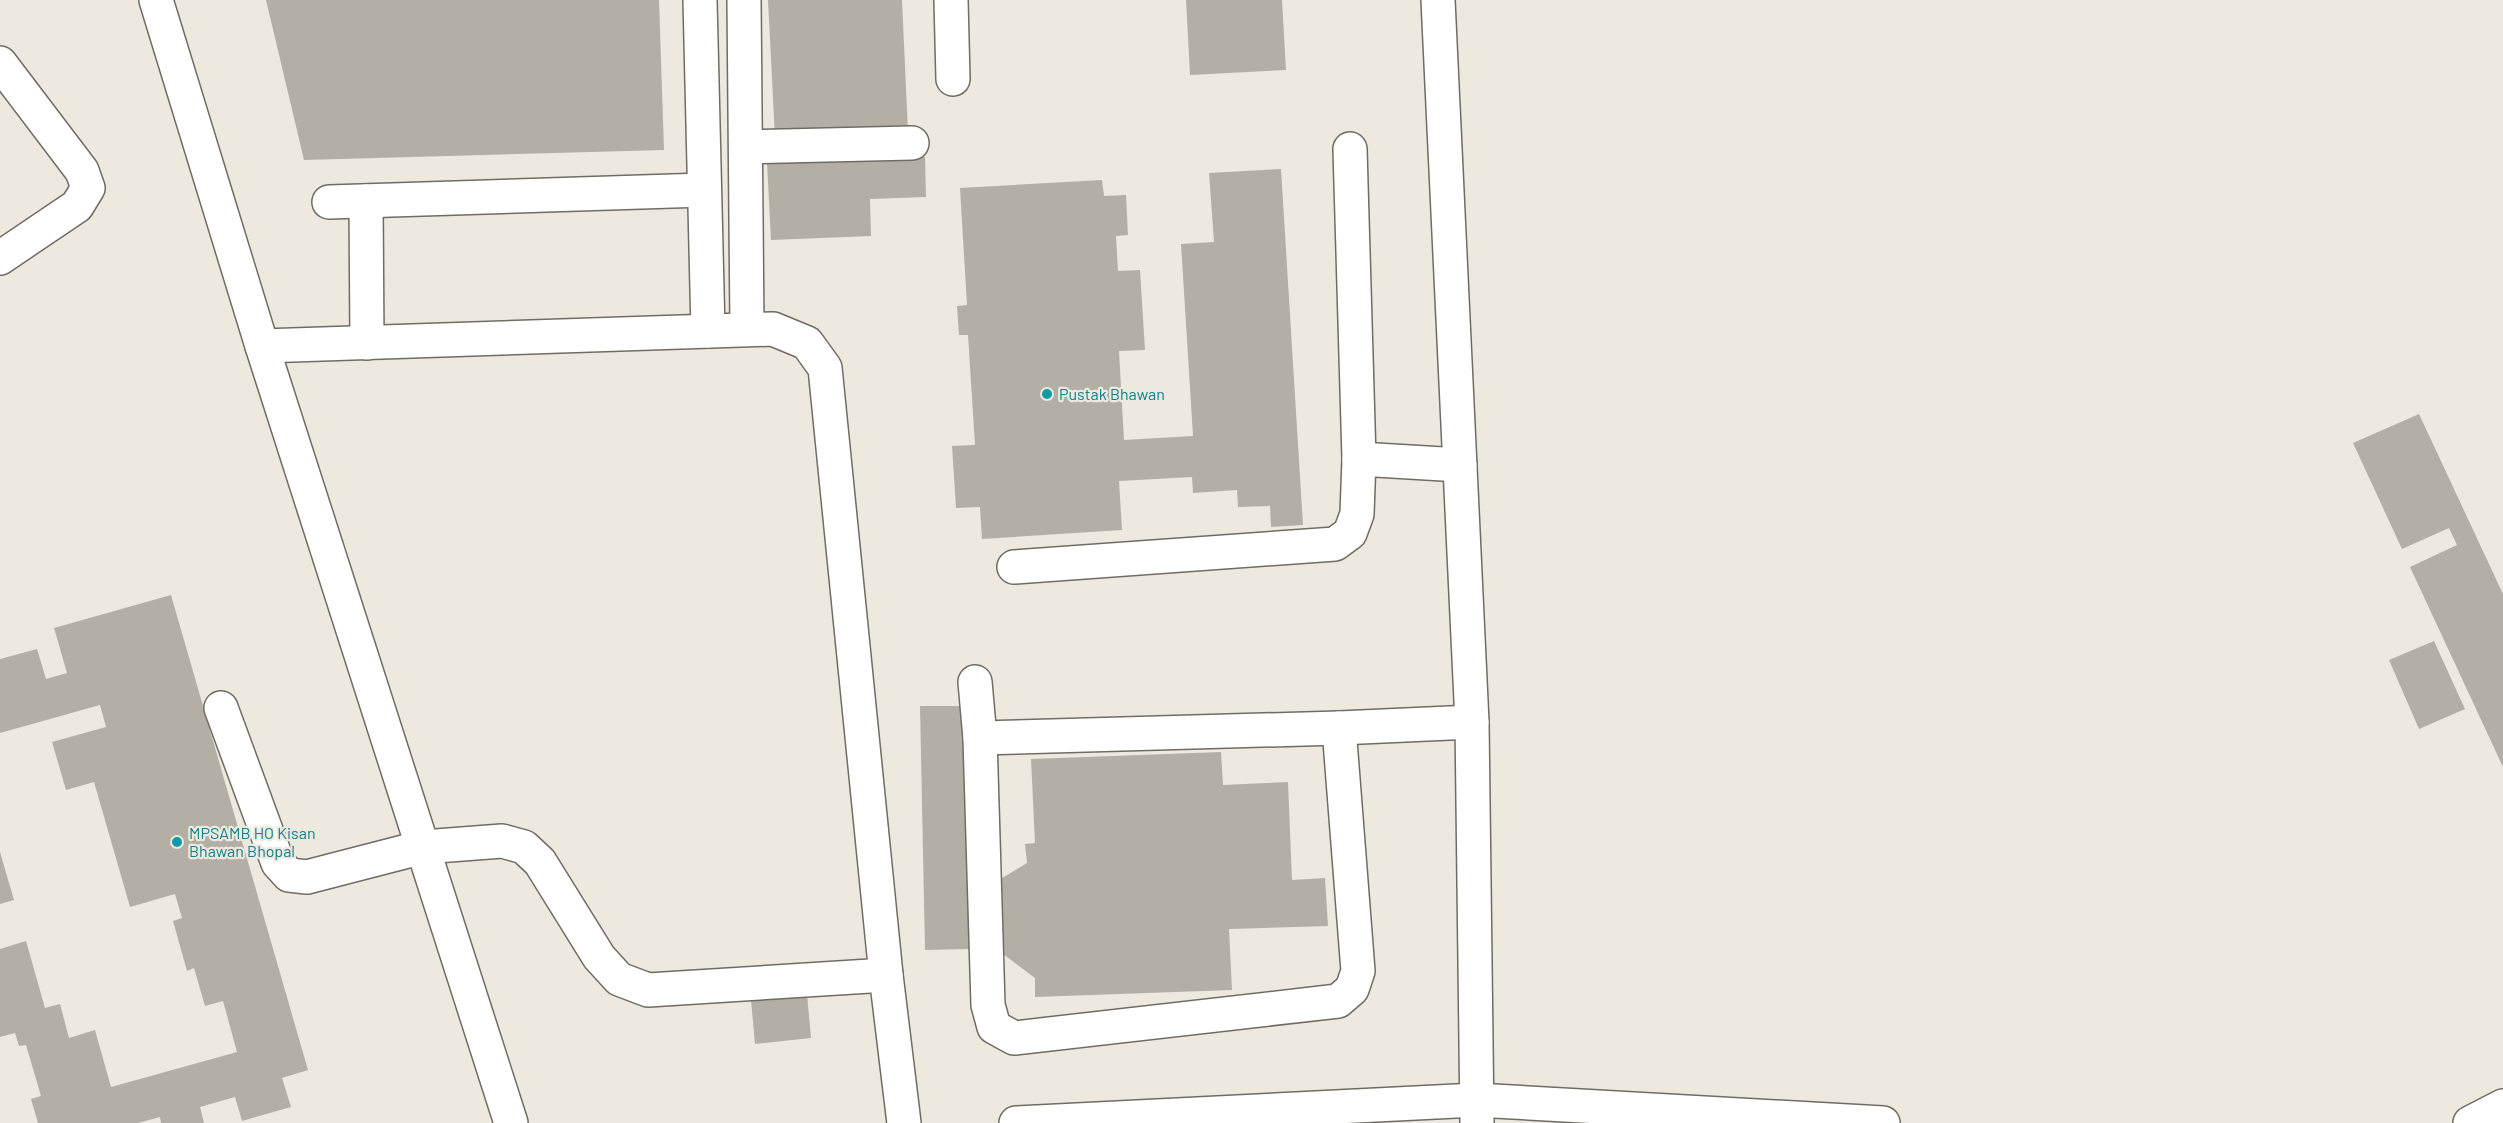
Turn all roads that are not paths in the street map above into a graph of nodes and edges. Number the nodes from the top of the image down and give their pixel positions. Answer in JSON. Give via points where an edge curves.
{"nodes":[{"id":1,"x":156,"y":0,"type":"edge"},
{"id":2,"x":700,"y":0,"type":"edge"},
{"id":3,"x":744,"y":0,"type":"edge"},
{"id":4,"x":951,"y":0,"type":"edge"},
{"id":5,"x":1438,"y":0,"type":"edge"},
{"id":6,"x":0,"y":63,"type":"edge"},
{"id":7,"x":953,"y":79,"type":"dead end"},
{"id":8,"x":912,"y":143,"type":"dead end"},
{"id":9,"x":746,"y":147,"type":"junction"},
{"id":10,"x":1350,"y":149,"type":"dead end"},
{"id":11,"x":704,"y":190,"type":"junction"},
{"id":12,"x":366,"y":201,"type":"junction"},
{"id":13,"x":329,"y":202,"type":"dead end"},
{"id":14,"x":0,"y":258,"type":"edge"},
{"id":15,"x":747,"y":329,"type":"junction"},
{"id":16,"x":708,"y":331,"type":"junction"},
{"id":17,"x":367,"y":343,"type":"junction"},
{"id":18,"x":262,"y":346,"type":"junction"},
{"id":19,"x":1359,"y":459,"type":"junction"},
{"id":20,"x":1460,"y":465,"type":"junction"},
{"id":21,"x":1014,"y":567,"type":"dead end"},
{"id":22,"x":975,"y":682,"type":"dead end"},
{"id":23,"x":221,"y":708,"type":"dead end"},
{"id":24,"x":1472,"y":722,"type":"junction"},
{"id":25,"x":1340,"y":728,"type":"junction"},
{"id":26,"x":980,"y":738,"type":"junction"},
{"id":27,"x":423,"y":847,"type":"junction"},
{"id":28,"x":886,"y":975,"type":"junction"},
{"id":29,"x":2503,"y":1106,"type":"edge"},
{"id":30,"x":1476,"y":1112,"type":"edge"},
{"id":31,"x":1581,"y":1115,"type":"edge"},
{"id":32,"x":511,"y":1123,"type":"edge"},
{"id":33,"x":904,"y":1123,"type":"edge"},
{"id":34,"x":1016,"y":1123,"type":"edge"},
{"id":35,"x":1883,"y":1123,"type":"edge"},
{"id":36,"x":2470,"y":1123,"type":"edge"}],
"edges":[{"from":1,"to":18,"type":"street"},
{"from":2,"to":11,"type":"street"},
{"from":3,"to":9,"type":"street"},
{"from":4,"to":7,"type":"street"},
{"from":5,"to":20,"type":"street"},
{"from":6,"to":14,"type":"street","via":[[82,171],[88,188],[77,206]]},
{"from":8,"to":9,"type":"street"},
{"from":9,"to":15,"type":"street"},
{"from":10,"to":19,"type":"street"},
{"from":11,"to":12,"type":"street"},
{"from":11,"to":16,"type":"street"},
{"from":12,"to":13,"type":"street"},
{"from":12,"to":17,"type":"street"},
{"from":15,"to":16,"type":"street"},
{"from":15,"to":28,"type":"street","via":[[773,329],[807,343],[825,368]]},
{"from":16,"to":17,"type":"street"},
{"from":17,"to":18,"type":"street"},
{"from":18,"to":27,"type":"street"},
{"from":19,"to":20,"type":"street"},
{"from":19,"to":21,"type":"street","via":[[1358,514],[1350,533],[1335,544]]},
{"from":20,"to":24,"type":"street"},
{"from":22,"to":26,"type":"street"},
{"from":23,"to":27,"type":"street","via":[[278,863],[289,874],[307,877]]},
{"from":24,"to":25,"type":"street"},
{"from":24,"to":30,"type":"street"},
{"from":25,"to":26,"type":"street"},
{"from":25,"to":26,"type":"street","via":[[1358,971],[1352,989],[1338,1001],[1014,1038],[994,1027],[988,1005]]},
{"from":27,"to":28,"type":"street","via":[[502,841],[524,847],[540,862],[599,957],[619,979],[648,990]]},
{"from":27,"to":32,"type":"street"},
{"from":28,"to":33,"type":"street"},
{"from":29,"to":36,"type":"street"},
{"from":30,"to":31,"type":"street"},
{"from":30,"to":34,"type":"street"},
{"from":31,"to":35,"type":"street"}]}
